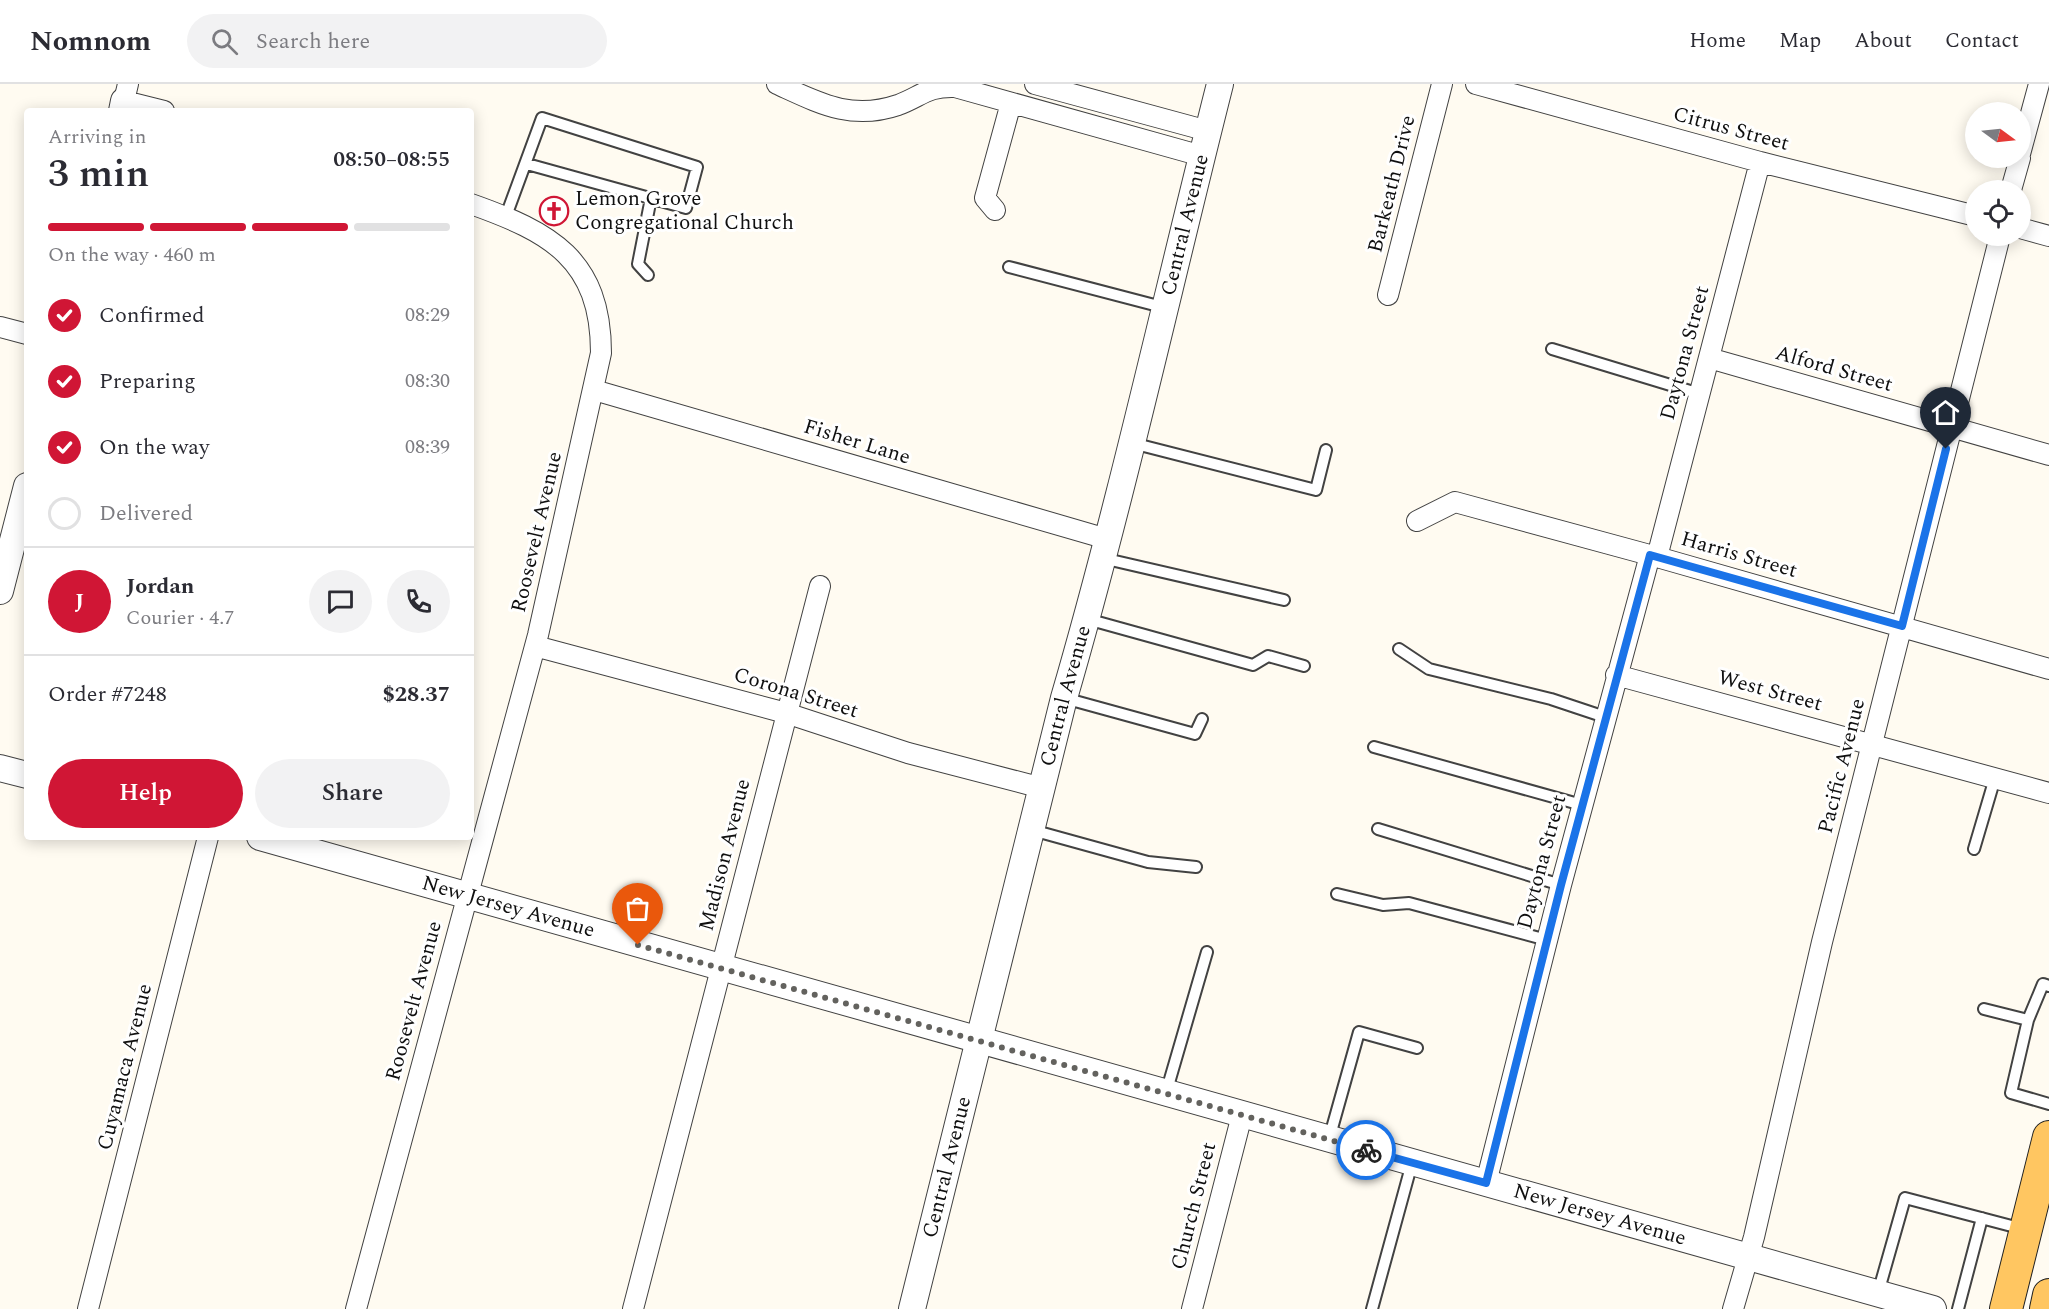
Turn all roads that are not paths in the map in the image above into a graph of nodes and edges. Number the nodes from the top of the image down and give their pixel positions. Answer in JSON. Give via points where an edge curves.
{"nodes":[{"id":1,"x":777,"y":84,"type":"edge"},
{"id":2,"x":1035,"y":84,"type":"edge"},
{"id":3,"x":1220,"y":84,"type":"edge"},
{"id":4,"x":1442,"y":84,"type":"edge"},
{"id":5,"x":1476,"y":84,"type":"edge"},
{"id":6,"x":2038,"y":84,"type":"edge"},
{"id":7,"x":125,"y":99,"type":"edge"},
{"id":8,"x":1011,"y":103,"type":"junction"},
{"id":9,"x":154,"y":108,"type":"edge"},
{"id":10,"x":2031,"y":112,"type":"edge"},
{"id":11,"x":1208,"y":131,"type":"junction"},
{"id":12,"x":1202,"y":156,"type":"junction"},
{"id":13,"x":1760,"y":162,"type":"junction"},
{"id":14,"x":527,"y":164,"type":"junction"},
{"id":15,"x":651,"y":198,"type":"junction"},
{"id":16,"x":474,"y":205,"type":"edge"},
{"id":17,"x":995,"y":210,"type":"dead end"},
{"id":18,"x":1965,"y":213,"type":"edge"},
{"id":19,"x":506,"y":216,"type":"junction"},
{"id":20,"x":2031,"y":231,"type":"edge"},
{"id":21,"x":2049,"y":236,"type":"edge"},
{"id":22,"x":1997,"y":246,"type":"edge"},
{"id":23,"x":1010,"y":267,"type":"dead end"},
{"id":24,"x":648,"y":275,"type":"dead end"},
{"id":25,"x":1388,"y":295,"type":"dead end"},
{"id":26,"x":1166,"y":308,"type":"junction"},
{"id":27,"x":0,"y":327,"type":"edge"},
{"id":28,"x":24,"y":333,"type":"edge"},
{"id":29,"x":1552,"y":349,"type":"dead end"},
{"id":30,"x":1709,"y":358,"type":"junction"},
{"id":31,"x":594,"y":390,"type":"junction"},
{"id":32,"x":1700,"y":394,"type":"junction"},
{"id":33,"x":1951,"y":427,"type":"junction"},
{"id":34,"x":1131,"y":443,"type":"junction"},
{"id":35,"x":1326,"y":450,"type":"dead end"},
{"id":36,"x":2049,"y":455,"type":"edge"},
{"id":37,"x":24,"y":498,"type":"edge"},
{"id":38,"x":1417,"y":521,"type":"dead end"},
{"id":39,"x":1104,"y":548,"type":"junction"},
{"id":40,"x":1654,"y":556,"type":"junction"},
{"id":41,"x":820,"y":586,"type":"dead end"},
{"id":42,"x":0,"y":591,"type":"edge"},
{"id":43,"x":1284,"y":600,"type":"dead end"},
{"id":44,"x":1087,"y":618,"type":"junction"},
{"id":45,"x":1902,"y":626,"type":"junction"},
{"id":46,"x":535,"y":646,"type":"junction"},
{"id":47,"x":1399,"y":649,"type":"dead end"},
{"id":48,"x":1304,"y":666,"type":"dead end"},
{"id":49,"x":2049,"y":669,"type":"edge"},
{"id":50,"x":1616,"y":675,"type":"junction"},
{"id":51,"x":1064,"y":698,"type":"junction"},
{"id":52,"x":786,"y":713,"type":"junction"},
{"id":53,"x":1605,"y":717,"type":"junction"},
{"id":54,"x":1202,"y":719,"type":"dead end"},
{"id":55,"x":1872,"y":744,"type":"junction"},
{"id":56,"x":1374,"y":747,"type":"dead end"},
{"id":57,"x":0,"y":768,"type":"edge"},
{"id":58,"x":24,"y":774,"type":"edge"},
{"id":59,"x":1995,"y":778,"type":"junction"},
{"id":60,"x":1042,"y":788,"type":"junction"},
{"id":61,"x":2049,"y":793,"type":"edge"},
{"id":62,"x":1582,"y":805,"type":"junction"},
{"id":63,"x":1378,"y":829,"type":"dead end"},
{"id":64,"x":1032,"y":830,"type":"junction"},
{"id":65,"x":207,"y":840,"type":"edge"},
{"id":66,"x":270,"y":840,"type":"edge"},
{"id":67,"x":1974,"y":849,"type":"dead end"},
{"id":68,"x":1196,"y":867,"type":"dead end"},
{"id":69,"x":1561,"y":885,"type":"junction"},
{"id":70,"x":1337,"y":894,"type":"dead end"},
{"id":71,"x":467,"y":897,"type":"junction"},
{"id":72,"x":1547,"y":940,"type":"junction"},
{"id":73,"x":1207,"y":952,"type":"dead end"},
{"id":74,"x":721,"y":968,"type":"junction"},
{"id":75,"x":2049,"y":986,"type":"edge"},
{"id":76,"x":1984,"y":1009,"type":"dead end"},
{"id":77,"x":2028,"y":1020,"type":"junction"},
{"id":78,"x":979,"y":1040,"type":"junction"},
{"id":79,"x":1417,"y":1048,"type":"dead end"},
{"id":80,"x":1166,"y":1094,"type":"junction"},
{"id":81,"x":2049,"y":1104,"type":"edge"},
{"id":82,"x":1242,"y":1115,"type":"junction"},
{"id":83,"x":2049,"y":1137,"type":"edge"},
{"id":84,"x":1329,"y":1139,"type":"junction"},
{"id":85,"x":1412,"y":1163,"type":"junction"},
{"id":86,"x":1486,"y":1183,"type":"junction"},
{"id":87,"x":1982,"y":1218,"type":"junction"},
{"id":88,"x":2026,"y":1230,"type":"junction"},
{"id":89,"x":1748,"y":1257,"type":"junction"},
{"id":90,"x":1878,"y":1293,"type":"junction"},
{"id":91,"x":2049,"y":1295,"type":"edge"},
{"id":92,"x":1905,"y":1305,"type":"edge"},
{"id":93,"x":88,"y":1309,"type":"edge"},
{"id":94,"x":356,"y":1309,"type":"edge"},
{"id":95,"x":633,"y":1309,"type":"edge"},
{"id":96,"x":912,"y":1309,"type":"edge"},
{"id":97,"x":1192,"y":1309,"type":"edge"},
{"id":98,"x":1372,"y":1309,"type":"edge"},
{"id":99,"x":1733,"y":1309,"type":"edge"},
{"id":100,"x":1933,"y":1309,"type":"edge"},
{"id":101,"x":1959,"y":1309,"type":"edge"},
{"id":102,"x":2006,"y":1309,"type":"edge"},
{"id":103,"x":2046,"y":1309,"type":"edge"}],
"edges":[{"from":1,"to":8,"type":"street","via":[[853,113],[897,105],[936,86],[955,87]]},
{"from":2,"to":11,"type":"street"},
{"from":3,"to":11,"type":"street","name":"Central Avenue"},
{"from":4,"to":25,"type":"street","name":"Barkeath Drive"},
{"from":5,"to":13,"type":"street","name":"Citrus Street"},
{"from":6,"to":10,"type":"street"},
{"from":7,"to":9,"type":"street"},
{"from":8,"to":12,"type":"street"},
{"from":8,"to":17,"type":"street","via":[[984,198]]},
{"from":11,"to":12,"type":"street","name":"Central Avenue"},
{"from":12,"to":26,"type":"street","name":"Central Avenue"},
{"from":13,"to":18,"type":"street","name":"Citrus Street"},
{"from":13,"to":30,"type":"street","name":"Daytona Street"},
{"from":14,"to":15,"type":"lane"},
{"from":14,"to":15,"type":"lane","via":[[542,118],[697,166],[686,208]]},
{"from":14,"to":19,"type":"lane"},
{"from":15,"to":24,"type":"lane","via":[[638,264]]},
{"from":16,"to":19,"type":"street","name":"Roosevelt Avenue"},
{"from":19,"to":31,"type":"street","name":"Roosevelt Avenue","via":[[550,239],[585,280],[601,334]]},
{"from":20,"to":21,"type":"street"},
{"from":22,"to":33,"type":"street","name":"Pacific Avenue"},
{"from":23,"to":26,"type":"lane"},
{"from":26,"to":34,"type":"street","name":"Central Avenue"},
{"from":27,"to":28,"type":"street"},
{"from":29,"to":32,"type":"lane"},
{"from":30,"to":32,"type":"street","name":"Daytona Street"},
{"from":30,"to":33,"type":"street","name":"Alford Street"},
{"from":31,"to":39,"type":"street","name":"Fisher Lane"},
{"from":31,"to":46,"type":"street","name":"Roosevelt Avenue"},
{"from":32,"to":40,"type":"street","name":"Daytona Street"},
{"from":33,"to":36,"type":"street","name":"Alford Street"},
{"from":33,"to":45,"type":"street","name":"Pacific Avenue"},
{"from":34,"to":35,"type":"lane","via":[[1316,490]]},
{"from":34,"to":39,"type":"street","name":"Central Avenue"},
{"from":37,"to":42,"type":"street"},
{"from":38,"to":40,"type":"street","name":"Harris Street","via":[[1455,502]]},
{"from":39,"to":43,"type":"lane"},
{"from":39,"to":44,"type":"street","name":"Central Avenue"},
{"from":40,"to":45,"type":"street","name":"Harris Street"},
{"from":40,"to":50,"type":"street","name":"Daytona Street"},
{"from":41,"to":52,"type":"street","name":"Madison Avenue"},
{"from":44,"to":48,"type":"lane","via":[[1253,665],[1268,656]]},
{"from":44,"to":51,"type":"street","name":"Central Avenue"},
{"from":45,"to":49,"type":"street","name":"Harris Street"},
{"from":45,"to":55,"type":"street","name":"Pacific Avenue"},
{"from":46,"to":52,"type":"street","name":"Corona Street"},
{"from":46,"to":71,"type":"street","name":"Roosevelt Avenue"},
{"from":47,"to":53,"type":"lane","via":[[1429,669],[1551,699]]},
{"from":50,"to":53,"type":"street","name":"Daytona Street"},
{"from":50,"to":55,"type":"street","name":"West Street"},
{"from":51,"to":54,"type":"lane","via":[[1195,734]]},
{"from":51,"to":60,"type":"street","name":"Central Avenue"},
{"from":52,"to":60,"type":"street","name":"Corona Street","via":[[908,753]]},
{"from":52,"to":74,"type":"street","name":"Madison Avenue"},
{"from":53,"to":62,"type":"street","name":"Daytona Street"},
{"from":55,"to":59,"type":"street","name":"West Street"},
{"from":55,"to":89,"type":"street","name":"Pacific Avenue"},
{"from":56,"to":62,"type":"lane"},
{"from":57,"to":58,"type":"street"},
{"from":59,"to":61,"type":"street","name":"West Street"},
{"from":59,"to":67,"type":"lane"},
{"from":60,"to":64,"type":"street","name":"Central Avenue"},
{"from":62,"to":69,"type":"street","name":"Daytona Street"},
{"from":63,"to":69,"type":"lane"},
{"from":64,"to":68,"type":"lane","via":[[1148,862]]},
{"from":64,"to":78,"type":"street","name":"Central Avenue"},
{"from":65,"to":93,"type":"street","name":"Cuyamaca Avenue"},
{"from":66,"to":71,"type":"street","name":"New Jersey Avenue"},
{"from":69,"to":72,"type":"street","name":"Daytona Street"},
{"from":70,"to":72,"type":"lane","via":[[1383,905],[1409,903]]},
{"from":71,"to":74,"type":"street","name":"New Jersey Avenue"},
{"from":71,"to":94,"type":"street","name":"Roosevelt Avenue"},
{"from":72,"to":86,"type":"street","name":"Daytona Street"},
{"from":73,"to":80,"type":"lane"},
{"from":74,"to":78,"type":"street","name":"New Jersey Avenue"},
{"from":74,"to":95,"type":"street","name":"Madison Avenue"},
{"from":75,"to":77,"type":"lane","via":[[2043,984]]},
{"from":76,"to":77,"type":"lane"},
{"from":77,"to":81,"type":"lane","via":[[2011,1093]]},
{"from":78,"to":80,"type":"street","name":"New Jersey Avenue"},
{"from":78,"to":96,"type":"street","name":"Central Avenue"},
{"from":79,"to":84,"type":"lane","via":[[1359,1032]]},
{"from":80,"to":82,"type":"street","name":"New Jersey Avenue"},
{"from":82,"to":84,"type":"street","name":"New Jersey Avenue"},
{"from":82,"to":97,"type":"street","name":"Church Street"},
{"from":83,"to":88,"type":"main road"},
{"from":84,"to":85,"type":"street","name":"New Jersey Avenue"},
{"from":85,"to":86,"type":"street","name":"New Jersey Avenue"},
{"from":85,"to":98,"type":"lane"},
{"from":86,"to":89,"type":"street","name":"New Jersey Avenue"},
{"from":87,"to":88,"type":"lane"},
{"from":87,"to":90,"type":"lane","via":[[1905,1198]]},
{"from":87,"to":101,"type":"lane"},
{"from":88,"to":102,"type":"main road"},
{"from":89,"to":90,"type":"street","name":"New Jersey Avenue"},
{"from":89,"to":99,"type":"street","name":"Pacific Avenue"},
{"from":90,"to":92,"type":"street","name":"New Jersey Avenue"},
{"from":91,"to":103,"type":"main road"},
{"from":92,"to":100,"type":"street","name":"New Jersey Avenue"}]}
